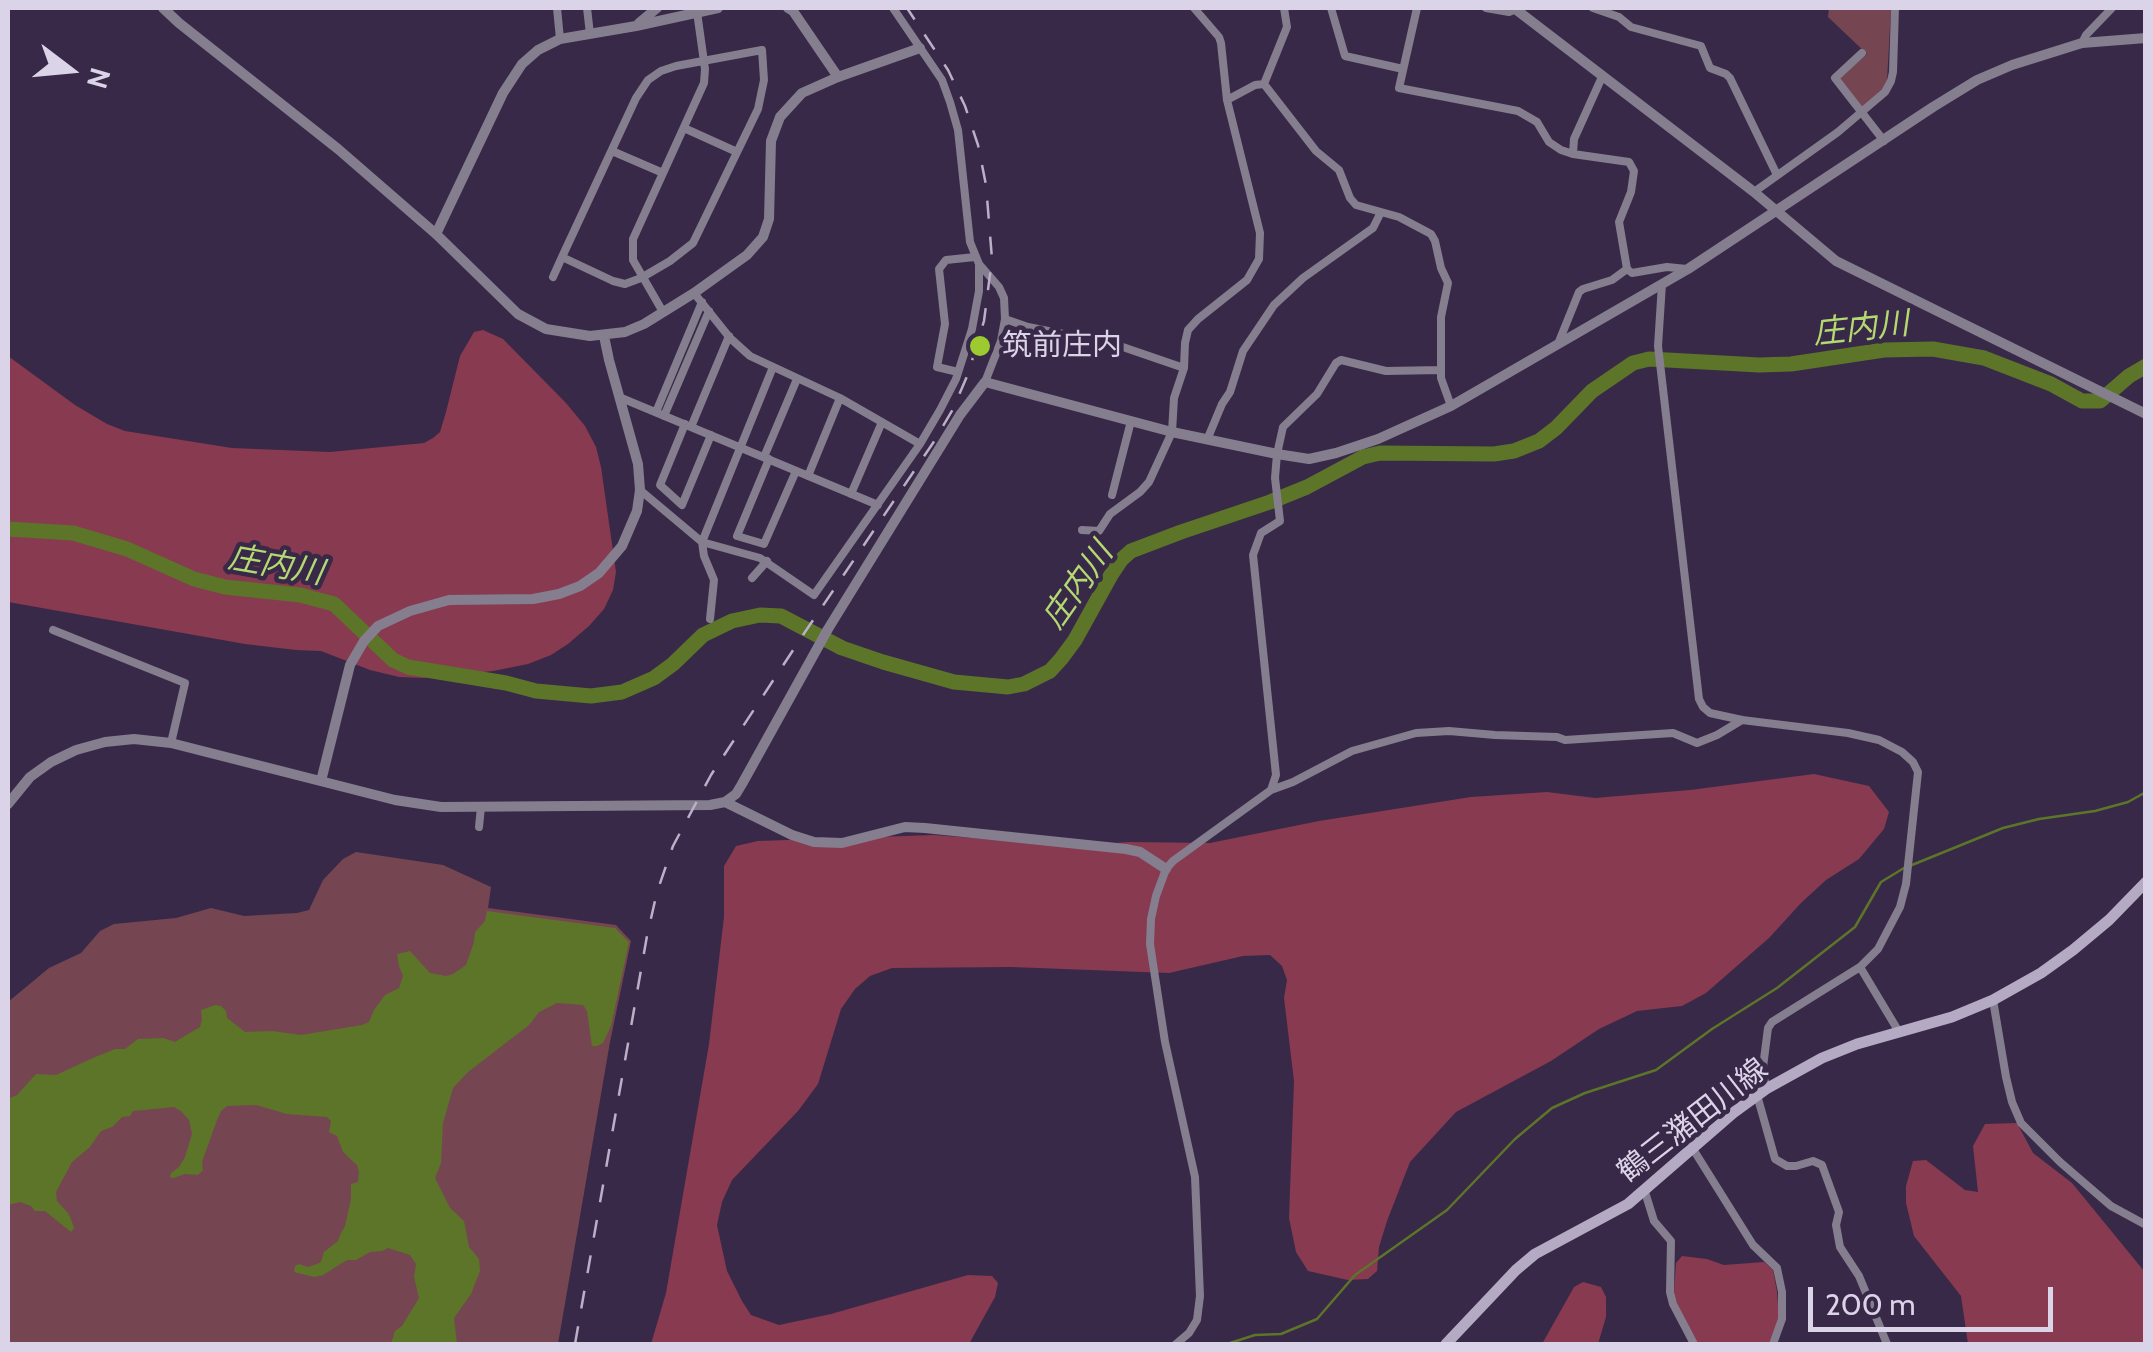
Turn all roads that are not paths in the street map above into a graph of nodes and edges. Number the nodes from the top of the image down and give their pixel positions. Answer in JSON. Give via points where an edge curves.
{"nodes":[{"id":1,"x":163,"y":8,"type":"edge"},
{"id":2,"x":557,"y":8,"type":"edge"},
{"id":3,"x":587,"y":8,"type":"edge"},
{"id":4,"x":657,"y":8,"type":"edge"},
{"id":5,"x":718,"y":8,"type":"edge"},
{"id":6,"x":893,"y":8,"type":"edge"},
{"id":7,"x":1194,"y":8,"type":"edge"},
{"id":8,"x":1284,"y":8,"type":"edge"},
{"id":9,"x":1331,"y":8,"type":"edge"},
{"id":10,"x":1416,"y":8,"type":"edge"},
{"id":11,"x":1486,"y":8,"type":"edge"},
{"id":12,"x":1514,"y":8,"type":"edge"},
{"id":13,"x":1593,"y":8,"type":"edge"},
{"id":14,"x":1895,"y":8,"type":"edge"},
{"id":15,"x":2112,"y":8,"type":"edge"},
{"id":16,"x":793,"y":9,"type":"edge"},
{"id":17,"x":696,"y":12,"type":"junction"},
{"id":18,"x":636,"y":26,"type":"junction"},
{"id":19,"x":590,"y":34,"type":"junction"},
{"id":20,"x":2146,"y":38,"type":"edge"},
{"id":21,"x":560,"y":40,"type":"junction"},
{"id":22,"x":2082,"y":43,"type":"junction"},
{"id":23,"x":920,"y":48,"type":"junction"},
{"id":24,"x":1862,"y":54,"type":"dead end"},
{"id":25,"x":704,"y":60,"type":"junction"},
{"id":26,"x":1403,"y":69,"type":"junction"},
{"id":27,"x":838,"y":76,"type":"junction"},
{"id":28,"x":1602,"y":77,"type":"junction"},
{"id":29,"x":1264,"y":84,"type":"junction"},
{"id":30,"x":1227,"y":100,"type":"junction"},
{"id":31,"x":1864,"y":112,"type":"junction"},
{"id":32,"x":684,"y":128,"type":"junction"},
{"id":33,"x":1884,"y":141,"type":"junction"},
{"id":34,"x":612,"y":151,"type":"junction"},
{"id":35,"x":738,"y":152,"type":"junction"},
{"id":36,"x":1573,"y":154,"type":"junction"},
{"id":37,"x":662,"y":173,"type":"junction"},
{"id":38,"x":1777,"y":176,"type":"junction"},
{"id":39,"x":1754,"y":192,"type":"junction"},
{"id":40,"x":1775,"y":211,"type":"junction"},
{"id":41,"x":1380,"y":214,"type":"junction"},
{"id":42,"x":436,"y":234,"type":"junction"},
{"id":43,"x":562,"y":257,"type":"junction"},
{"id":44,"x":977,"y":260,"type":"junction"},
{"id":45,"x":1688,"y":269,"type":"junction"},
{"id":46,"x":1627,"y":270,"type":"junction"},
{"id":47,"x":552,"y":277,"type":"dead end"},
{"id":48,"x":642,"y":278,"type":"junction"},
{"id":49,"x":1662,"y":284,"type":"junction"},
{"id":50,"x":698,"y":298,"type":"junction"},
{"id":51,"x":709,"y":311,"type":"junction"},
{"id":52,"x":663,"y":312,"type":"junction"},
{"id":53,"x":1005,"y":319,"type":"junction"},
{"id":54,"x":604,"y":336,"type":"junction"},
{"id":55,"x":729,"y":336,"type":"junction"},
{"id":56,"x":1558,"y":344,"type":"junction"},
{"id":57,"x":774,"y":368,"type":"junction"},
{"id":58,"x":1184,"y":368,"type":"junction"},
{"id":59,"x":1441,"y":370,"type":"junction"},
{"id":60,"x":958,"y":372,"type":"junction"},
{"id":61,"x":798,"y":379,"type":"junction"},
{"id":62,"x":985,"y":382,"type":"junction"},
{"id":63,"x":618,"y":397,"type":"junction"},
{"id":64,"x":840,"y":398,"type":"junction"},
{"id":65,"x":1452,"y":406,"type":"junction"},
{"id":66,"x":2143,"y":413,"type":"edge"},
{"id":67,"x":660,"y":414,"type":"junction"},
{"id":68,"x":1131,"y":421,"type":"junction"},
{"id":69,"x":882,"y":422,"type":"junction"},
{"id":70,"x":688,"y":426,"type":"junction"},
{"id":71,"x":1172,"y":432,"type":"junction"},
{"id":72,"x":711,"y":435,"type":"junction"},
{"id":73,"x":1207,"y":440,"type":"junction"},
{"id":74,"x":920,"y":444,"type":"junction"},
{"id":75,"x":740,"y":447,"type":"junction"},
{"id":76,"x":1277,"y":454,"type":"junction"},
{"id":77,"x":766,"y":458,"type":"junction"},
{"id":78,"x":796,"y":471,"type":"junction"},
{"id":79,"x":808,"y":476,"type":"junction"},
{"id":80,"x":640,"y":490,"type":"junction"},
{"id":81,"x":851,"y":494,"type":"junction"},
{"id":82,"x":1112,"y":495,"type":"dead end"},
{"id":83,"x":878,"y":505,"type":"junction"},
{"id":84,"x":1082,"y":530,"type":"dead end"},
{"id":85,"x":702,"y":542,"type":"junction"},
{"id":86,"x":766,"y":561,"type":"junction"},
{"id":87,"x":752,"y":578,"type":"dead end"},
{"id":88,"x":710,"y":619,"type":"dead end"},
{"id":89,"x":53,"y":630,"type":"dead end"},
{"id":90,"x":1742,"y":720,"type":"junction"},
{"id":91,"x":170,"y":743,"type":"junction"},
{"id":92,"x":321,"y":781,"type":"junction"},
{"id":93,"x":1271,"y":790,"type":"junction"},
{"id":94,"x":725,"y":802,"type":"junction"},
{"id":95,"x":8,"y":804,"type":"edge"},
{"id":96,"x":481,"y":807,"type":"junction"},
{"id":97,"x":479,"y":827,"type":"dead end"},
{"id":98,"x":1166,"y":869,"type":"junction"},
{"id":99,"x":2146,"y":882,"type":"edge"},
{"id":100,"x":1860,"y":967,"type":"junction"},
{"id":101,"x":1993,"y":1000,"type":"junction"},
{"id":102,"x":1898,"y":1032,"type":"junction"},
{"id":103,"x":1761,"y":1092,"type":"junction"},
{"id":104,"x":1693,"y":1148,"type":"junction"},
{"id":105,"x":1645,"y":1192,"type":"junction"},
{"id":106,"x":2146,"y":1225,"type":"edge"},
{"id":107,"x":1176,"y":1344,"type":"edge"},
{"id":108,"x":1446,"y":1344,"type":"edge"},
{"id":109,"x":1694,"y":1344,"type":"edge"},
{"id":110,"x":1773,"y":1344,"type":"edge"},
{"id":111,"x":1887,"y":1344,"type":"edge"}],
"edges":[{"from":1,"to":42,"type":"street"},
{"from":2,"to":21,"type":"street"},
{"from":3,"to":19,"type":"street"},
{"from":4,"to":18,"type":"street"},
{"from":5,"to":17,"type":"street"},
{"from":6,"to":23,"type":"street"},
{"from":7,"to":30,"type":"street","via":[[1219,37]]},
{"from":8,"to":29,"type":"street","via":[[1286,27]]},
{"from":9,"to":26,"type":"street","via":[[1344,56]]},
{"from":10,"to":26,"type":"street"},
{"from":11,"to":12,"type":"street"},
{"from":12,"to":28,"type":"street"},
{"from":13,"to":38,"type":"street","via":[[1632,28],[1701,46],[1710,68],[1730,78]]},
{"from":14,"to":31,"type":"street","via":[[1891,82]]},
{"from":15,"to":22,"type":"street"},
{"from":16,"to":27,"type":"street"},
{"from":17,"to":18,"type":"street"},
{"from":17,"to":25,"type":"street"},
{"from":18,"to":19,"type":"street"},
{"from":19,"to":21,"type":"street"},
{"from":20,"to":22,"type":"street"},
{"from":21,"to":42,"type":"street","via":[[522,64],[503,93]]},
{"from":22,"to":33,"type":"street","via":[[1978,80]]},
{"from":23,"to":27,"type":"street"},
{"from":23,"to":44,"type":"street","via":[[942,80],[958,130]]},
{"from":24,"to":31,"type":"street","via":[[1835,78]]},
{"from":25,"to":32,"type":"street","via":[[704,83]]},
{"from":25,"to":34,"type":"street","via":[[648,80]]},
{"from":25,"to":35,"type":"street","via":[[762,50],[758,109]]},
{"from":26,"to":36,"type":"street","via":[[1399,88],[1518,112],[1537,122],[1549,142]]},
{"from":27,"to":50,"type":"street","via":[[802,92],[780,117],[771,141],[770,220],[763,237]]},
{"from":28,"to":36,"type":"street"},
{"from":28,"to":39,"type":"street"},
{"from":29,"to":30,"type":"street"},
{"from":29,"to":41,"type":"street","via":[[1339,170],[1356,205]]},
{"from":30,"to":58,"type":"street","via":[[1260,234],[1259,259],[1247,280],[1188,330]]},
{"from":31,"to":33,"type":"street"},
{"from":31,"to":38,"type":"street"},
{"from":32,"to":35,"type":"street"},
{"from":32,"to":37,"type":"street"},
{"from":33,"to":40,"type":"street"},
{"from":34,"to":37,"type":"street"},
{"from":34,"to":43,"type":"street"},
{"from":35,"to":48,"type":"street","via":[[693,243]]},
{"from":36,"to":46,"type":"street","via":[[1632,166],[1619,222]]},
{"from":37,"to":48,"type":"street","via":[[633,239]]},
{"from":38,"to":39,"type":"street"},
{"from":39,"to":40,"type":"street"},
{"from":40,"to":45,"type":"street"},
{"from":40,"to":66,"type":"street","via":[[1836,261]]},
{"from":41,"to":59,"type":"street","via":[[1400,217],[1435,241],[1448,284]]},
{"from":41,"to":73,"type":"street","via":[[1372,228],[1274,305],[1243,351]]},
{"from":42,"to":54,"type":"street","via":[[518,314],[546,329]]},
{"from":43,"to":47,"type":"street"},
{"from":43,"to":48,"type":"street","via":[[618,282]]},
{"from":44,"to":53,"type":"street","via":[[1004,298]]},
{"from":44,"to":60,"type":"street","via":[[979,292]]},
{"from":44,"to":60,"type":"street","via":[[946,260],[939,269],[945,324],[937,368]]},
{"from":45,"to":46,"type":"street"},
{"from":45,"to":49,"type":"street"},
{"from":46,"to":56,"type":"street","via":[[1580,292]]},
{"from":48,"to":52,"type":"street"},
{"from":49,"to":56,"type":"street"},
{"from":49,"to":90,"type":"street","via":[[1658,346],[1699,699],[1710,713]]},
{"from":50,"to":51,"type":"street"},
{"from":50,"to":52,"type":"street"},
{"from":50,"to":67,"type":"street"},
{"from":51,"to":55,"type":"street"},
{"from":51,"to":67,"type":"street"},
{"from":52,"to":54,"type":"street"},
{"from":53,"to":58,"type":"street"},
{"from":53,"to":62,"type":"street"},
{"from":54,"to":63,"type":"street"},
{"from":55,"to":57,"type":"street"},
{"from":55,"to":70,"type":"street"},
{"from":56,"to":65,"type":"street"},
{"from":57,"to":61,"type":"street"},
{"from":57,"to":75,"type":"street"},
{"from":58,"to":71,"type":"street"},
{"from":59,"to":65,"type":"street"},
{"from":59,"to":76,"type":"street","via":[[1386,371],[1341,360],[1283,428]]},
{"from":60,"to":74,"type":"street"},
{"from":61,"to":64,"type":"street"},
{"from":61,"to":77,"type":"street"},
{"from":62,"to":68,"type":"street"},
{"from":62,"to":94,"type":"street"},
{"from":63,"to":67,"type":"street"},
{"from":63,"to":80,"type":"street"},
{"from":64,"to":69,"type":"street"},
{"from":64,"to":79,"type":"street"},
{"from":65,"to":76,"type":"street","via":[[1336,453],[1309,459]]},
{"from":67,"to":70,"type":"street"},
{"from":68,"to":71,"type":"street"},
{"from":68,"to":82,"type":"street"},
{"from":69,"to":74,"type":"street"},
{"from":69,"to":81,"type":"street"},
{"from":70,"to":72,"type":"street"},
{"from":70,"to":72,"type":"street","via":[[660,484],[682,505]]},
{"from":71,"to":73,"type":"street"},
{"from":71,"to":84,"type":"street","via":[[1144,488],[1099,530]]},
{"from":72,"to":75,"type":"street"},
{"from":73,"to":76,"type":"street"},
{"from":74,"to":83,"type":"street"},
{"from":75,"to":77,"type":"street"},
{"from":75,"to":85,"type":"street"},
{"from":76,"to":93,"type":"street","via":[[1280,521],[1261,533],[1253,554],[1276,775]]},
{"from":77,"to":78,"type":"street"},
{"from":77,"to":78,"type":"street","via":[[737,536],[764,544]]},
{"from":78,"to":79,"type":"street"},
{"from":79,"to":81,"type":"street"},
{"from":80,"to":85,"type":"street"},
{"from":80,"to":92,"type":"street","via":[[622,546],[580,586],[533,599],[449,600],[378,626],[350,664]]},
{"from":81,"to":83,"type":"street"},
{"from":83,"to":86,"type":"street","via":[[814,595]]},
{"from":85,"to":86,"type":"street"},
{"from":85,"to":88,"type":"street","via":[[714,580]]},
{"from":86,"to":87,"type":"street"},
{"from":89,"to":91,"type":"street","via":[[185,683]]},
{"from":90,"to":93,"type":"street","via":[[1697,743],[1672,733],[1564,740],[1416,733],[1352,752]]},
{"from":90,"to":100,"type":"street","via":[[1880,740],[1918,772],[1900,907]]},
{"from":91,"to":92,"type":"street"},
{"from":91,"to":95,"type":"street","via":[[134,739],[76,750],[30,777]]},
{"from":92,"to":96,"type":"street","via":[[395,800]]},
{"from":93,"to":98,"type":"street"},
{"from":94,"to":96,"type":"street"},
{"from":94,"to":98,"type":"street","via":[[792,836],[827,844],[926,828],[1126,849]]},
{"from":96,"to":97,"type":"street"},
{"from":98,"to":107,"type":"street","via":[[1150,944],[1195,1177],[1200,1296],[1196,1320]]},
{"from":99,"to":101,"type":"main road","name":"鶴三潴田川線","via":[[2073,950]]},
{"from":100,"to":102,"type":"street"},
{"from":100,"to":103,"type":"street","via":[[1772,1022]]},
{"from":101,"to":102,"type":"main road","name":"鶴三潴田川線"},
{"from":101,"to":106,"type":"street","via":[[2021,1122],[2111,1206]]},
{"from":102,"to":103,"type":"main road","name":"鶴三潴田川線","via":[[1822,1058]]},
{"from":103,"to":104,"type":"main road","name":"鶴三潴田川線"},
{"from":103,"to":111,"type":"street","via":[[1775,1158],[1787,1166],[1822,1165],[1839,1212],[1840,1247]]},
{"from":104,"to":105,"type":"main road","name":"鶴三潴田川線"},
{"from":104,"to":110,"type":"street","via":[[1752,1245],[1777,1268],[1782,1319]]},
{"from":105,"to":108,"type":"main road","name":"鶴三潴田川線","via":[[1536,1254]]},
{"from":105,"to":109,"type":"street","via":[[1654,1221],[1672,1241],[1670,1292]]}]}
